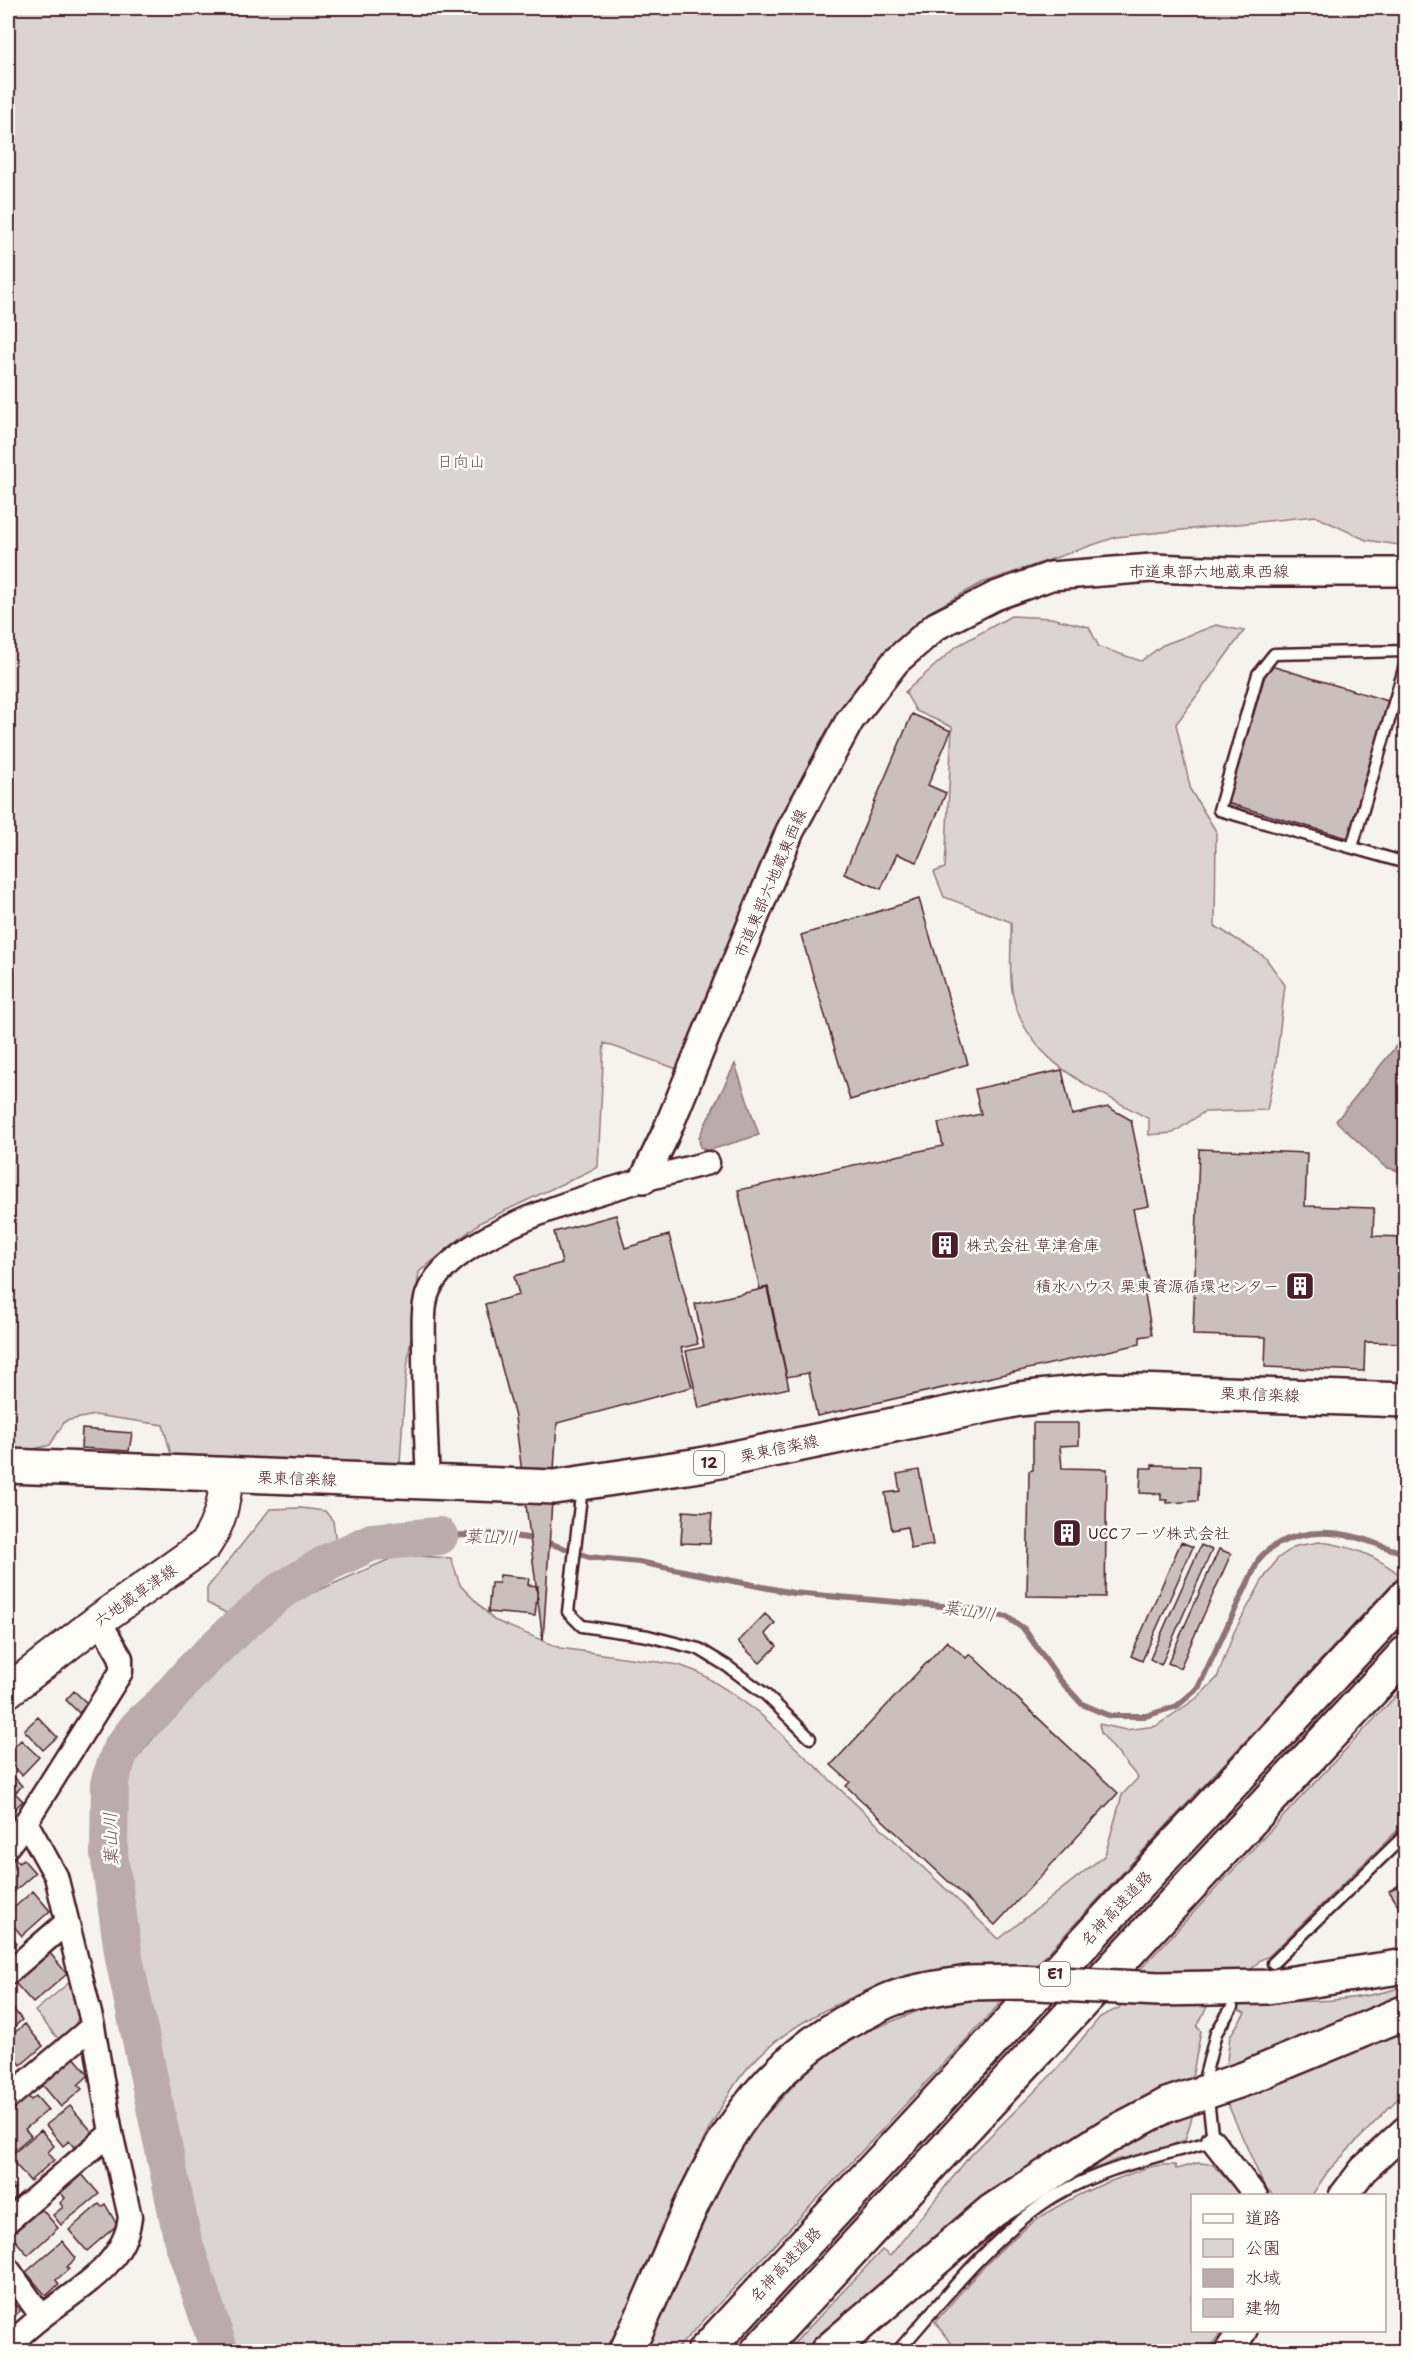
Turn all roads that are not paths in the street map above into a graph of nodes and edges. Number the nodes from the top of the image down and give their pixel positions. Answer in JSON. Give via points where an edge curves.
{"nodes":[{"id":1,"x":1406,"y":572,"type":"edge"},
{"id":2,"x":1406,"y":651,"type":"edge"},
{"id":3,"x":1406,"y":662,"type":"edge"},
{"id":4,"x":1352,"y":847,"type":"junction"},
{"id":5,"x":1406,"y":862,"type":"edge"},
{"id":6,"x":708,"y":1163,"type":"dead end"},
{"id":7,"x":644,"y":1179,"type":"junction"},
{"id":8,"x":1406,"y":1400,"type":"edge"},
{"id":9,"x":8,"y":1466,"type":"edge"},
{"id":10,"x":227,"y":1476,"type":"junction"},
{"id":11,"x":428,"y":1482,"type":"junction"},
{"id":12,"x":583,"y":1482,"type":"junction"},
{"id":13,"x":1406,"y":1596,"type":"edge"},
{"id":14,"x":99,"y":1620,"type":"junction"},
{"id":15,"x":1406,"y":1653,"type":"edge"},
{"id":16,"x":8,"y":1691,"type":"edge"},
{"id":17,"x":810,"y":1738,"type":"dead end"},
{"id":18,"x":26,"y":1822,"type":"junction"},
{"id":19,"x":1406,"y":1834,"type":"edge"},
{"id":20,"x":8,"y":1846,"type":"edge"},
{"id":21,"x":68,"y":1922,"type":"junction"},
{"id":22,"x":1273,"y":1963,"type":"dead end"},
{"id":23,"x":1399,"y":1964,"type":"edge"},
{"id":24,"x":8,"y":1973,"type":"edge"},
{"id":25,"x":1232,"y":2007,"type":"dead end"},
{"id":26,"x":1406,"y":2012,"type":"edge"},
{"id":27,"x":93,"y":2026,"type":"junction"},
{"id":28,"x":1205,"y":2076,"type":"dead end"},
{"id":29,"x":8,"y":2098,"type":"edge"},
{"id":30,"x":1209,"y":2108,"type":"dead end"},
{"id":31,"x":1406,"y":2130,"type":"edge"},
{"id":32,"x":111,"y":2133,"type":"junction"},
{"id":33,"x":1213,"y":2141,"type":"junction"},
{"id":34,"x":1255,"y":2194,"type":"edge"},
{"id":35,"x":1344,"y":2194,"type":"edge"},
{"id":36,"x":8,"y":2221,"type":"edge"},
{"id":37,"x":8,"y":2269,"type":"edge"},
{"id":38,"x":42,"y":2316,"type":"junction"},
{"id":39,"x":1242,"y":2332,"type":"edge"},
{"id":40,"x":8,"y":2346,"type":"edge"},
{"id":41,"x":626,"y":2352,"type":"edge"},
{"id":42,"x":704,"y":2352,"type":"edge"},
{"id":43,"x":757,"y":2352,"type":"edge"},
{"id":44,"x":827,"y":2352,"type":"edge"},
{"id":45,"x":897,"y":2352,"type":"edge"},
{"id":46,"x":1228,"y":2352,"type":"edge"}],
"edges":[{"from":1,"to":7,"type":"street","name":"市道東部六地蔵東西線","via":[[1152,568],[1051,576],[995,596],[936,626],[896,661],[850,720],[790,831]]},
{"from":2,"to":4,"type":"lane","via":[[1274,654],[1258,674],[1219,810]]},
{"from":3,"to":4,"type":"lane"},
{"from":4,"to":5,"type":"lane"},
{"from":6,"to":7,"type":"street"},
{"from":7,"to":11,"type":"street","via":[[558,1204],[481,1242],[447,1264],[434,1278],[426,1297],[424,1336]]},
{"from":8,"to":12,"type":"main road","name":"栗東信楽線","number":"12","via":[[1106,1390],[1019,1399],[700,1465]]},
{"from":9,"to":10,"type":"main road","name":"栗東信楽線","number":"12"},
{"from":10,"to":11,"type":"main road","name":"栗東信楽線","number":"12"},
{"from":10,"to":14,"type":"main road","name":"六地蔵草津線","via":[[223,1507],[205,1545]]},
{"from":11,"to":12,"type":"main road","name":"栗東信楽線","number":"12","via":[[554,1487]]},
{"from":12,"to":17,"type":"lane","via":[[568,1612],[582,1626],[699,1649],[765,1694]]},
{"from":13,"to":42,"type":"main road","name":"名神高速道路","number":"E1"},
{"from":14,"to":16,"type":"main road","name":"六地蔵草津線"},
{"from":14,"to":18,"type":"street","via":[[121,1658],[121,1672]]},
{"from":15,"to":43,"type":"main road","number":"E1"},
{"from":18,"to":20,"type":"street"},
{"from":18,"to":21,"type":"street","via":[[56,1876]]},
{"from":19,"to":22,"type":"lane"},
{"from":21,"to":24,"type":"street"},
{"from":21,"to":27,"type":"street"},
{"from":23,"to":41,"type":"main road","bridge":true,"via":[[1267,1987],[1159,1989],[968,1983],[892,1999],[842,2024],[798,2053],[761,2089],[728,2134]]},
{"from":25,"to":28,"type":"lane","via":[[1216,2033]]},
{"from":26,"to":44,"type":"main road","via":[[1274,2068],[1167,2105],[1108,2136],[992,2211]]},
{"from":27,"to":29,"type":"street"},
{"from":27,"to":32,"type":"street"},
{"from":30,"to":33,"type":"lane"},
{"from":31,"to":35,"type":"street","via":[[1362,2170]]},
{"from":32,"to":36,"type":"street"},
{"from":32,"to":38,"type":"street","via":[[130,2217],[129,2230],[114,2257],[93,2280]]},
{"from":33,"to":34,"type":"street"},
{"from":33,"to":45,"type":"lane","via":[[1097,2176],[1043,2204],[988,2248]]},
{"from":37,"to":38,"type":"street"},
{"from":38,"to":40,"type":"street"},
{"from":39,"to":46,"type":"street"}]}
